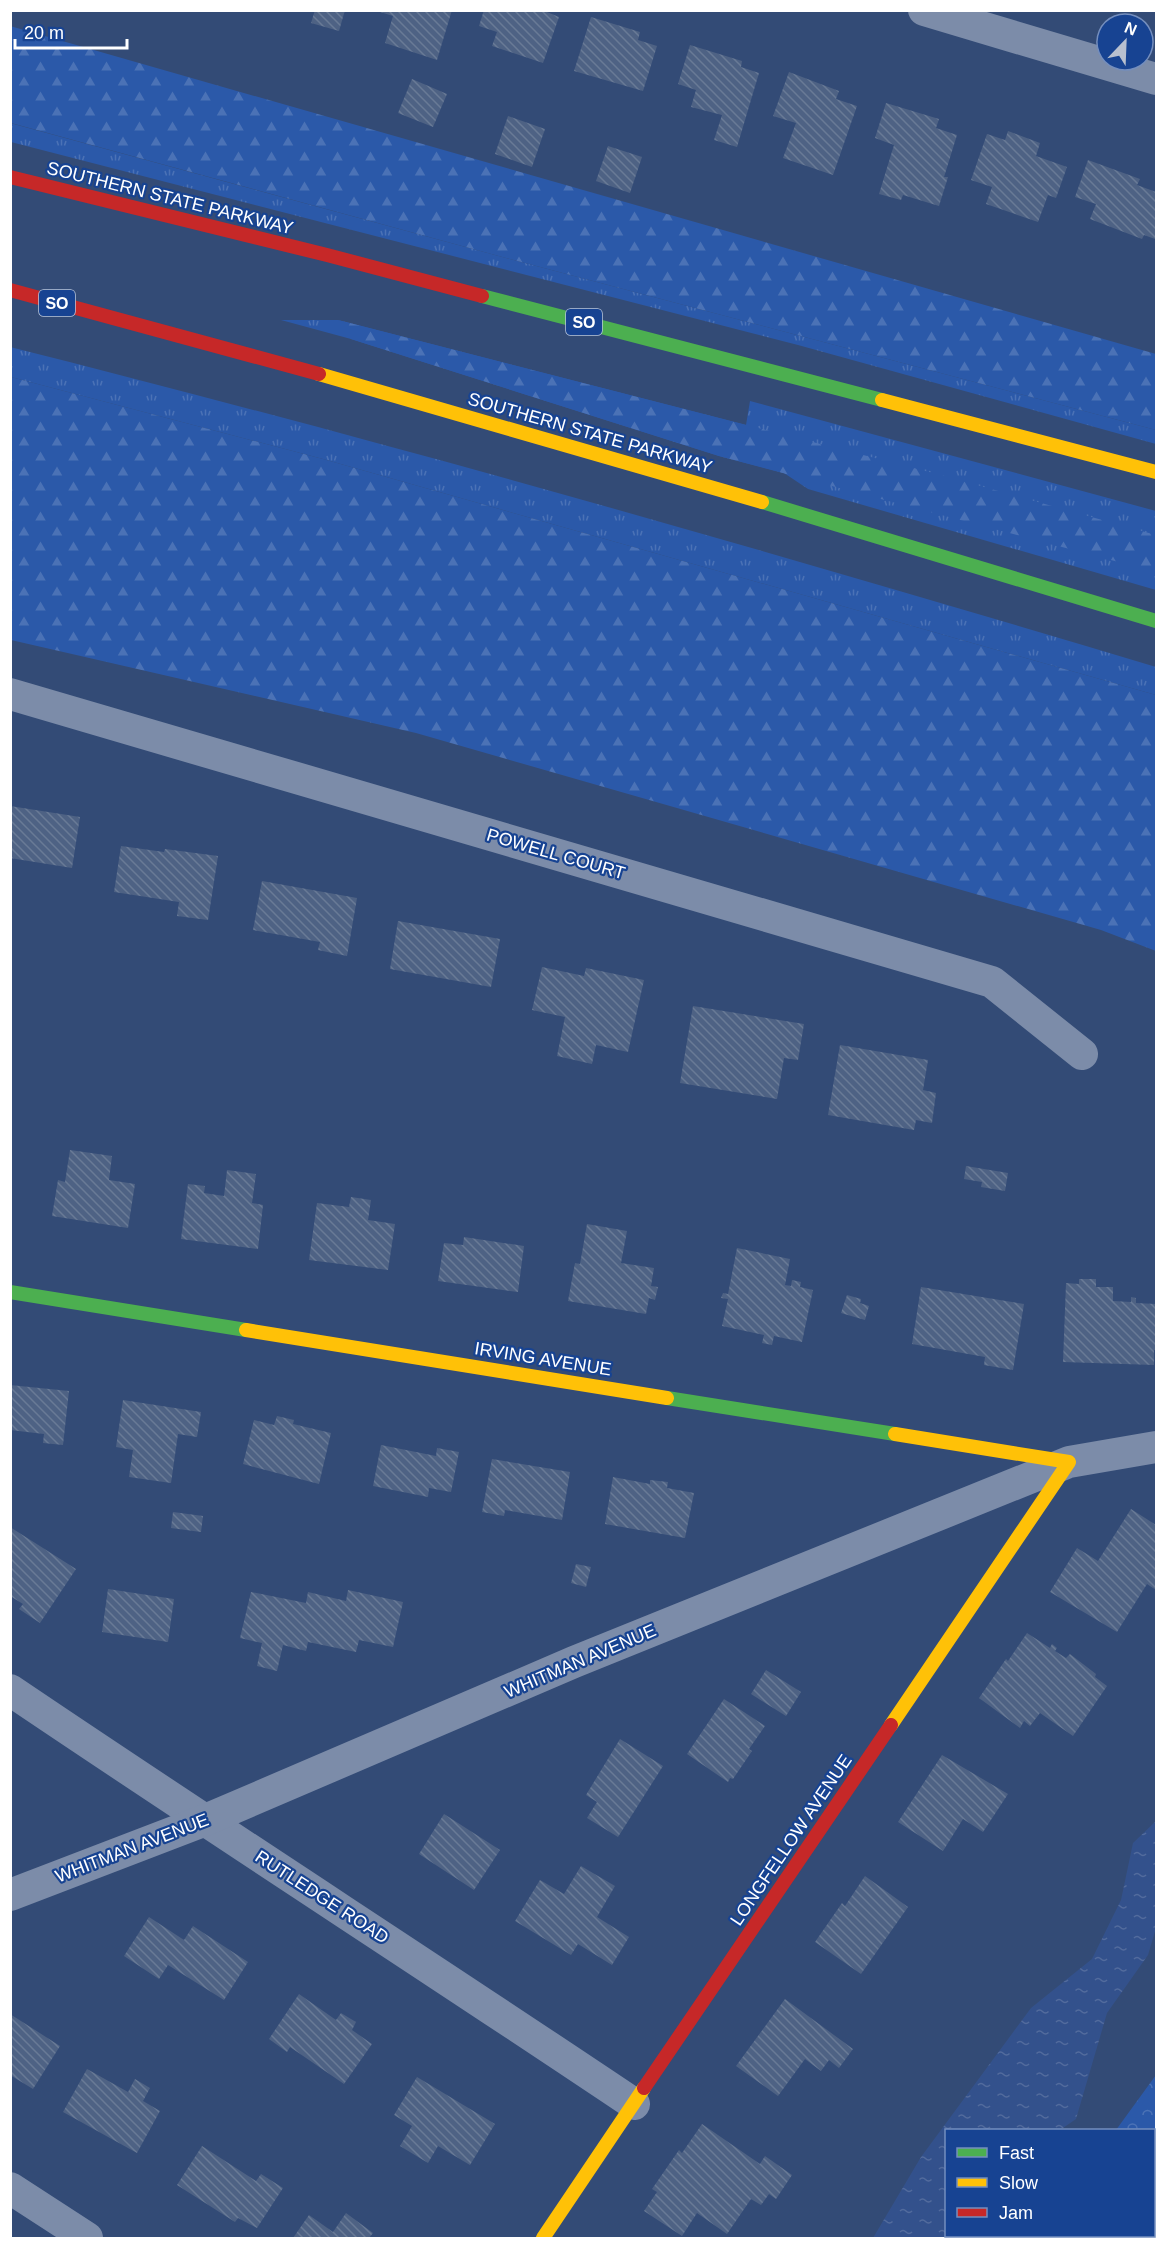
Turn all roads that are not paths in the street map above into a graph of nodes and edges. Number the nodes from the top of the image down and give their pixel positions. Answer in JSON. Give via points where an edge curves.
{"nodes":[{"id":1,"x":924,"y":10,"type":"edge"},
{"id":2,"x":1156,"y":79,"type":"edge"},
{"id":3,"x":10,"y":177,"type":"edge"},
{"id":4,"x":10,"y":290,"type":"edge"},
{"id":5,"x":1156,"y":472,"type":"edge"},
{"id":6,"x":1156,"y":621,"type":"edge"},
{"id":7,"x":10,"y":694,"type":"edge"},
{"id":8,"x":1082,"y":1054,"type":"dead end"},
{"id":9,"x":10,"y":1292,"type":"edge"},
{"id":10,"x":1156,"y":1447,"type":"edge"},
{"id":11,"x":1069,"y":1462,"type":"junction"},
{"id":12,"x":10,"y":1690,"type":"edge"},
{"id":13,"x":203,"y":1821,"type":"junction"},
{"id":14,"x":10,"y":1896,"type":"edge"},
{"id":15,"x":634,"y":2104,"type":"junction"},
{"id":16,"x":10,"y":2188,"type":"edge"},
{"id":17,"x":87,"y":2238,"type":"edge"},
{"id":18,"x":543,"y":2238,"type":"edge"}],
"edges":[{"from":1,"to":2,"type":"street"},
{"from":3,"to":5,"type":"main road","name":"SOUTHERN STATE PARKWAY","number":"SO","via":[[327,255]]},
{"from":4,"to":6,"type":"main road","name":"SOUTHERN STATE PARKWAY","number":"SO","via":[[634,463]]},
{"from":7,"to":8,"type":"street","name":"POWELL COURT","via":[[992,982]]},
{"from":9,"to":11,"type":"main road","name":"IRVING AVENUE"},
{"from":10,"to":11,"type":"street","name":"WHITMAN AVENUE"},
{"from":11,"to":13,"type":"street","name":"WHITMAN AVENUE","via":[[574,1662]]},
{"from":11,"to":15,"type":"main road","name":"LONGFELLOW AVENUE"},
{"from":12,"to":13,"type":"street","name":"RUTLEDGE ROAD"},
{"from":13,"to":14,"type":"street","name":"WHITMAN AVENUE"},
{"from":13,"to":15,"type":"street","name":"RUTLEDGE ROAD"},
{"from":15,"to":18,"type":"main road","name":"LONGFELLOW AVENUE"},
{"from":16,"to":17,"type":"street"}]}
